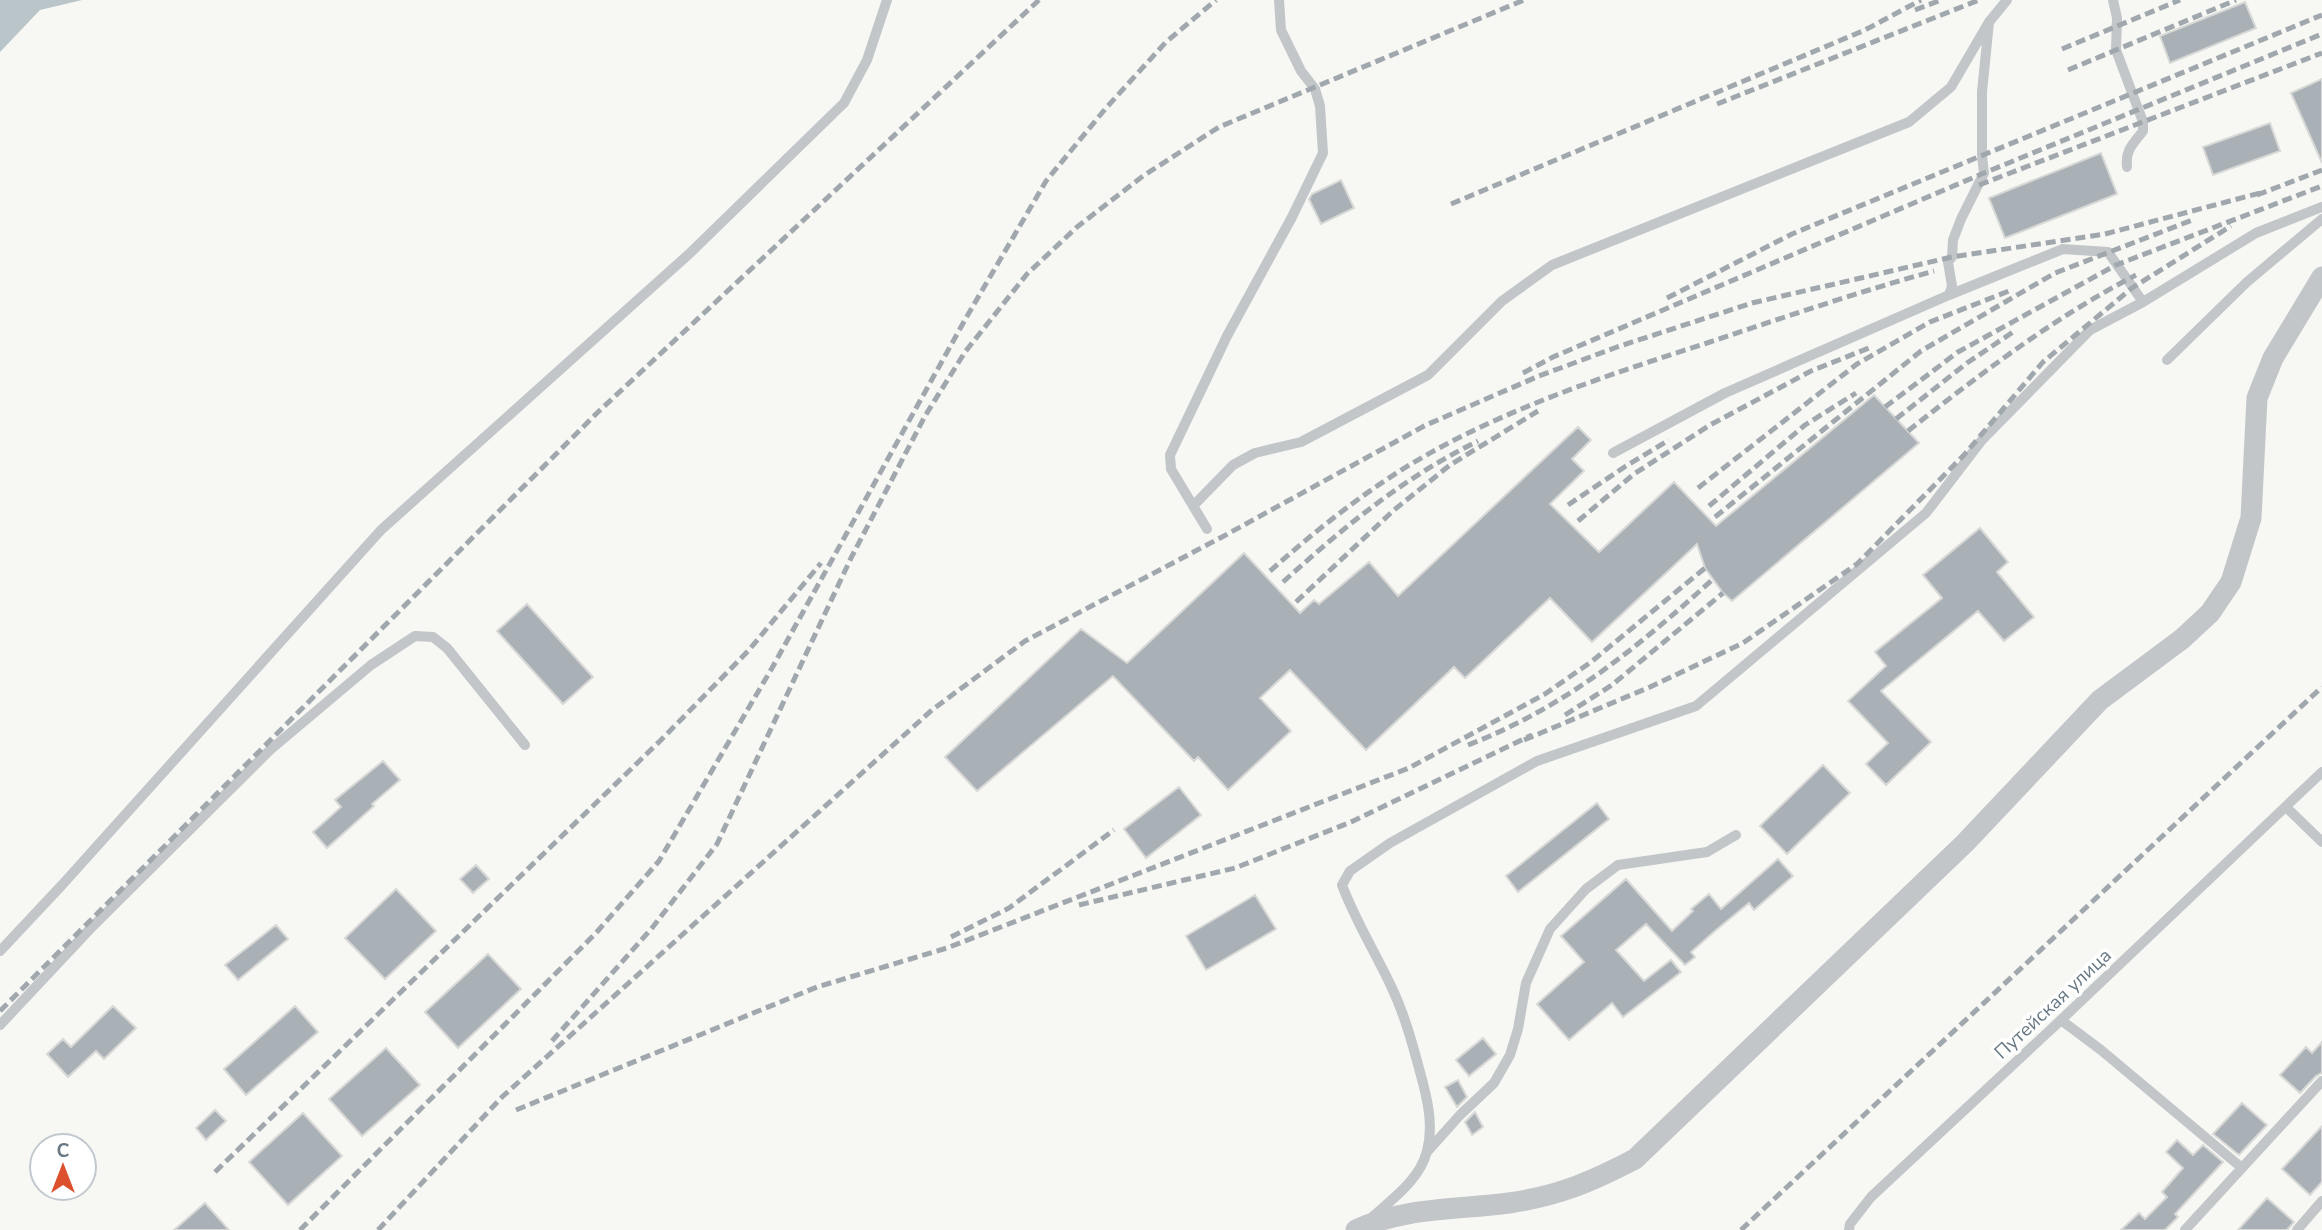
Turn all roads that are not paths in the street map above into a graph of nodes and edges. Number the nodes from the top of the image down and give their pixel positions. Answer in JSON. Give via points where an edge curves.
{"nodes":[{"id":1,"x":887,"y":0,"type":"edge"},
{"id":2,"x":1279,"y":0,"type":"edge"},
{"id":3,"x":2007,"y":0,"type":"edge"},
{"id":4,"x":2113,"y":0,"type":"edge"},
{"id":5,"x":1989,"y":22,"type":"junction"},
{"id":6,"x":2127,"y":167,"type":"dead end"},
{"id":7,"x":2322,"y":207,"type":"edge"},
{"id":8,"x":2322,"y":219,"type":"edge"},
{"id":9,"x":2322,"y":277,"type":"edge"},
{"id":10,"x":1949,"y":295,"type":"junction"},
{"id":11,"x":2143,"y":302,"type":"junction"},
{"id":12,"x":2167,"y":360,"type":"dead end"},
{"id":13,"x":1613,"y":453,"type":"dead end"},
{"id":14,"x":1193,"y":506,"type":"junction"},
{"id":15,"x":1207,"y":529,"type":"dead end"},
{"id":16,"x":524,"y":745,"type":"dead end"},
{"id":17,"x":2322,"y":772,"type":"edge"},
{"id":18,"x":2286,"y":807,"type":"junction"},
{"id":19,"x":1736,"y":835,"type":"dead end"},
{"id":20,"x":2322,"y":842,"type":"edge"},
{"id":21,"x":0,"y":951,"type":"edge"},
{"id":22,"x":2061,"y":1020,"type":"junction"},
{"id":23,"x":0,"y":1025,"type":"edge"},
{"id":24,"x":2322,"y":1081,"type":"edge"},
{"id":25,"x":1427,"y":1152,"type":"junction"},
{"id":26,"x":2242,"y":1168,"type":"junction"},
{"id":27,"x":2322,"y":1201,"type":"edge"},
{"id":28,"x":1358,"y":1229,"type":"edge"},
{"id":29,"x":1849,"y":1230,"type":"edge"},
{"id":30,"x":2185,"y":1230,"type":"edge"},
{"id":31,"x":2297,"y":1230,"type":"edge"}],
"edges":[{"from":1,"to":21,"type":"lane","via":[[867,61],[844,103],[689,254],[381,530]]},
{"from":2,"to":14,"type":"lane","via":[[1281,30],[1320,106],[1323,153],[1170,454],[1171,469]]},
{"from":3,"to":5,"type":"lane"},
{"from":4,"to":6,"type":"lane","via":[[2116,50],[2143,122],[2143,131],[2126,156]]},
{"from":5,"to":10,"type":"lane","via":[[1982,92],[1984,173],[1953,240]]},
{"from":5,"to":14,"type":"lane","via":[[1951,87],[1909,122],[1552,265],[1502,301],[1427,375],[1301,442],[1255,453],[1233,465]]},
{"from":7,"to":11,"type":"lane","via":[[2256,233]]},
{"from":8,"to":12,"type":"lane","via":[[2247,282]]},
{"from":9,"to":28,"type":"street","via":[[2273,358],[2257,398],[2251,518],[2231,582],[2210,613],[2100,700],[1965,843],[1635,1158],[1568,1191],[1509,1203],[1412,1213]]},
{"from":10,"to":11,"type":"lane","via":[[2063,249],[2108,252]]},
{"from":10,"to":13,"type":"lane","via":[[1725,393]]},
{"from":11,"to":25,"type":"lane","via":[[2090,330],[1982,440],[1926,513],[1696,706],[1537,761],[1390,843],[1350,871],[1342,884],[1392,987],[1424,1086],[1430,1118]]},
{"from":14,"to":15,"type":"lane"},
{"from":16,"to":23,"type":"lane","via":[[447,648],[433,637],[415,636],[371,665],[270,750]]},
{"from":17,"to":18,"type":"lane","name":"Путейская улица"},
{"from":18,"to":20,"type":"lane"},
{"from":18,"to":22,"type":"lane","name":"Путейская улица"},
{"from":19,"to":25,"type":"lane","via":[[1707,852],[1618,864],[1586,889],[1550,929],[1525,983],[1510,1055],[1494,1083]]},
{"from":22,"to":26,"type":"lane"},
{"from":22,"to":29,"type":"lane","name":"Путейская улица","via":[[1871,1197]]},
{"from":24,"to":26,"type":"lane"},
{"from":25,"to":28,"type":"lane","via":[[1411,1182]]},
{"from":26,"to":30,"type":"lane"},
{"from":27,"to":31,"type":"lane"}]}
